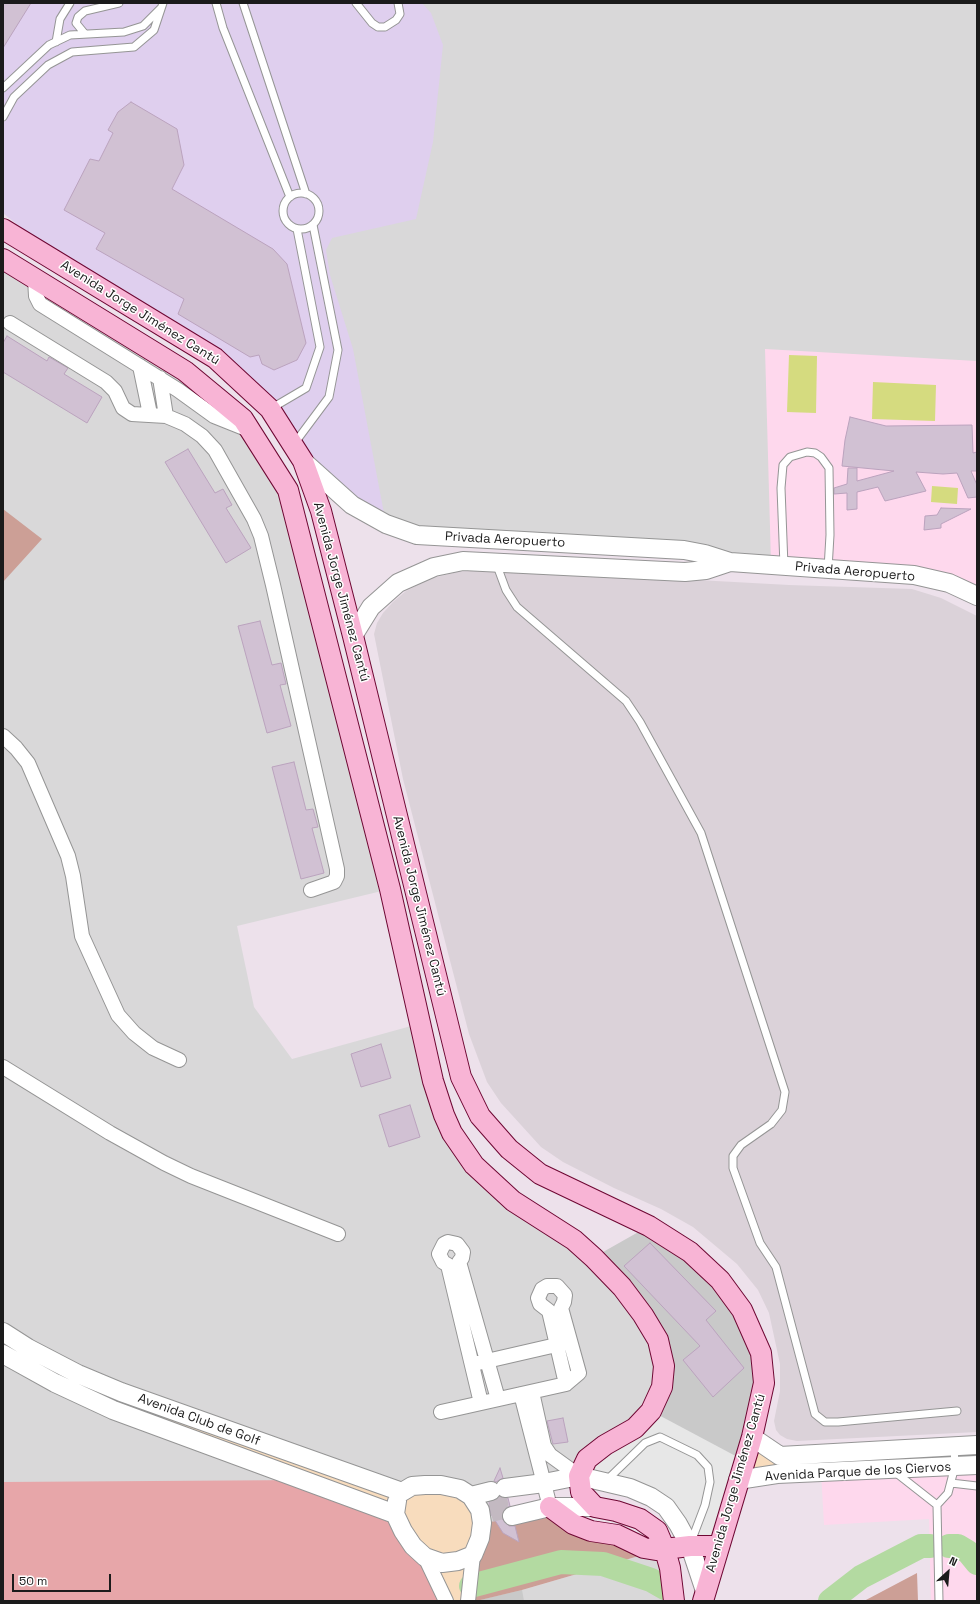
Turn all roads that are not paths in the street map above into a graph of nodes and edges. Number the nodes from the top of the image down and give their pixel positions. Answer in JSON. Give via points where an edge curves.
{"nodes":[{"id":1,"x":70,"y":3,"type":"edge"},
{"id":2,"x":119,"y":3,"type":"edge"},
{"id":3,"x":216,"y":3,"type":"edge"},
{"id":4,"x":243,"y":3,"type":"edge"},
{"id":5,"x":356,"y":3,"type":"edge"},
{"id":6,"x":398,"y":3,"type":"edge"},
{"id":7,"x":162,"y":5,"type":"edge"},
{"id":8,"x":85,"y":34,"type":"junction"},
{"id":9,"x":56,"y":42,"type":"junction"},
{"id":10,"x":3,"y":88,"type":"edge"},
{"id":11,"x":3,"y":117,"type":"edge"},
{"id":12,"x":306,"y":194,"type":"junction"},
{"id":13,"x":290,"y":197,"type":"junction"},
{"id":14,"x":3,"y":213,"type":"edge"},
{"id":15,"x":313,"y":225,"type":"junction"},
{"id":16,"x":3,"y":228,"type":"edge"},
{"id":17,"x":297,"y":228,"type":"junction"},
{"id":18,"x":3,"y":260,"type":"edge"},
{"id":19,"x":79,"y":274,"type":"junction"},
{"id":20,"x":35,"y":279,"type":"junction"},
{"id":21,"x":10,"y":323,"type":"dead end"},
{"id":22,"x":140,"y":366,"type":"junction"},
{"id":23,"x":160,"y":378,"type":"junction"},
{"id":24,"x":270,"y":409,"type":"junction"},
{"id":25,"x":150,"y":414,"type":"junction"},
{"id":26,"x":166,"y":416,"type":"junction"},
{"id":27,"x":249,"y":430,"type":"junction"},
{"id":28,"x":298,"y":453,"type":"junction"},
{"id":29,"x":730,"y":562,"type":"junction"},
{"id":30,"x":496,"y":563,"type":"junction"},
{"id":31,"x":784,"y":566,"type":"junction"},
{"id":32,"x":828,"y":569,"type":"junction"},
{"id":33,"x":977,"y":596,"type":"edge"},
{"id":34,"x":353,"y":636,"type":"junction"},
{"id":35,"x":3,"y":736,"type":"edge"},
{"id":36,"x":311,"y":890,"type":"dead end"},
{"id":37,"x":179,"y":1060,"type":"dead end"},
{"id":38,"x":3,"y":1066,"type":"edge"},
{"id":39,"x":338,"y":1234,"type":"dead end"},
{"id":40,"x":3,"y":1332,"type":"edge"},
{"id":41,"x":3,"y":1354,"type":"edge"},
{"id":42,"x":487,"y":1361,"type":"junction"},
{"id":43,"x":472,"y":1364,"type":"junction"},
{"id":44,"x":527,"y":1393,"type":"junction"},
{"id":45,"x":498,"y":1399,"type":"junction"},
{"id":46,"x":481,"y":1403,"type":"junction"},
{"id":47,"x":957,"y":1411,"type":"dead end"},
{"id":48,"x":441,"y":1412,"type":"dead end"},
{"id":49,"x":752,"y":1437,"type":"junction"},
{"id":50,"x":977,"y":1445,"type":"edge"},
{"id":51,"x":954,"y":1446,"type":"junction"},
{"id":52,"x":539,"y":1447,"type":"junction"},
{"id":53,"x":878,"y":1450,"type":"junction"},
{"id":54,"x":780,"y":1456,"type":"junction"},
{"id":55,"x":977,"y":1465,"type":"edge"},
{"id":56,"x":886,"y":1470,"type":"junction"},
{"id":57,"x":777,"y":1474,"type":"junction"},
{"id":58,"x":953,"y":1475,"type":"junction"},
{"id":59,"x":579,"y":1476,"type":"junction"},
{"id":60,"x":738,"y":1480,"type":"junction"},
{"id":61,"x":544,"y":1483,"type":"junction"},
{"id":62,"x":604,"y":1483,"type":"junction"},
{"id":63,"x":977,"y":1486,"type":"edge"},
{"id":64,"x":402,"y":1492,"type":"junction"},
{"id":65,"x":937,"y":1505,"type":"junction"},
{"id":66,"x":493,"y":1506,"type":"junction"},
{"id":67,"x":595,"y":1507,"type":"junction"},
{"id":68,"x":550,"y":1508,"type":"junction"},
{"id":69,"x":395,"y":1514,"type":"junction"},
{"id":70,"x":690,"y":1546,"type":"junction"},
{"id":71,"x":719,"y":1546,"type":"junction"},
{"id":72,"x":665,"y":1550,"type":"junction"},
{"id":73,"x":473,"y":1554,"type":"junction"},
{"id":74,"x":425,"y":1557,"type":"junction"},
{"id":75,"x":704,"y":1596,"type":"edge"},
{"id":76,"x":446,"y":1601,"type":"edge"},
{"id":77,"x":468,"y":1601,"type":"edge"},
{"id":78,"x":674,"y":1601,"type":"edge"},
{"id":79,"x":939,"y":1601,"type":"edge"}],
"edges":[{"from":1,"to":9,"type":"lane","via":[[60,19]]},
{"from":2,"to":8,"type":"lane","via":[[84,11],[76,23]]},
{"from":3,"to":13,"type":"lane","via":[[223,28]]},
{"from":4,"to":12,"type":"lane"},
{"from":5,"to":6,"type":"lane","via":[[372,23],[378,27],[385,27],[400,14]]},
{"from":7,"to":8,"type":"lane","via":[[143,26],[124,32]]},
{"from":7,"to":11,"type":"lane","via":[[154,30],[134,47],[72,52],[48,65],[14,97]]},
{"from":8,"to":9,"type":"lane","via":[[70,35]]},
{"from":9,"to":10,"type":"lane","via":[[34,58]]},
{"from":12,"to":13,"type":"lane","via":[[300,193]]},
{"from":12,"to":15,"type":"lane","via":[[318,205],[319,216]]},
{"from":13,"to":17,"type":"lane","via":[[283,212],[287,222]]},
{"from":14,"to":19,"type":"main road"},
{"from":15,"to":17,"type":"lane"},
{"from":15,"to":28,"type":"lane","via":[[338,350],[329,397]]},
{"from":16,"to":19,"type":"main road","name":"Avenida Jorge Jiménez Cantú"},
{"from":17,"to":24,"type":"lane","via":[[320,348],[306,388]]},
{"from":18,"to":20,"type":"main road","name":"Avenida Jorge Jiménez Cantú"},
{"from":19,"to":24,"type":"main road","name":"Avenida Jorge Jiménez Cantú","via":[[215,358]]},
{"from":20,"to":22,"type":"street","via":[[36,296],[40,304]]},
{"from":20,"to":27,"type":"main road","name":"Avenida Jorge Jiménez Cantú","via":[[185,371],[243,420]]},
{"from":21,"to":25,"type":"street","via":[[106,382],[115,392],[122,408],[132,414]]},
{"from":22,"to":23,"type":"street"},
{"from":22,"to":25,"type":"street"},
{"from":23,"to":26,"type":"street"},
{"from":23,"to":27,"type":"street","via":[[214,416]]},
{"from":24,"to":28,"type":"main road","name":"Avenida Jorge Jiménez Cantú"},
{"from":25,"to":26,"type":"street"},
{"from":26,"to":36,"type":"street","via":[[185,424],[202,436],[215,450],[254,518],[261,536],[337,869],[334,882]]},
{"from":27,"to":59,"type":"main road","name":"Avenida Jorge Jiménez Cantú","via":[[288,490],[390,889],[433,1081],[452,1133],[474,1165],[513,1201],[574,1240],[594,1258],[622,1287],[658,1340],[664,1366],[662,1387],[651,1411],[635,1428],[587,1459]]},
{"from":28,"to":29,"type":"street","name":"Privada Aeropuerto","via":[[352,505],[386,524],[417,535],[684,550]]},
{"from":28,"to":34,"type":"main road","name":"Avenida Jorge Jiménez Cantú","via":[[321,511]]},
{"from":29,"to":30,"type":"street","name":"Privada Aeropuerto","via":[[706,570],[685,572]]},
{"from":29,"to":31,"type":"street","name":"Privada Aeropuerto"},
{"from":30,"to":34,"type":"street","name":"Privada Aeropuerto","via":[[463,561],[434,567],[398,583],[371,607]]},
{"from":30,"to":47,"type":"lane","via":[[506,590],[517,607],[626,701],[701,833],[786,1092],[782,1110],[771,1124],[741,1145],[733,1156],[733,1168],[760,1243],[776,1267],[815,1414],[825,1422],[838,1422]]},
{"from":31,"to":32,"type":"street","name":"Privada Aeropuerto"},
{"from":31,"to":32,"type":"lane","via":[[781,488],[783,465],[790,457],[807,452],[821,457],[829,468]]},
{"from":32,"to":33,"type":"street","name":"Privada Aeropuerto","via":[[914,575],[949,583]]},
{"from":34,"to":49,"type":"main road","name":"Avenida Jorge Jiménez Cantú","via":[[461,1077],[480,1116],[509,1150],[540,1174],[655,1230],[690,1252],[720,1280],[742,1310],[761,1353],[764,1383]]},
{"from":35,"to":37,"type":"street","via":[[28,763],[68,856],[82,936],[118,1015],[134,1033],[153,1048]]},
{"from":38,"to":39,"type":"street","via":[[116,1137],[164,1163]]},
{"from":40,"to":64,"type":"street","name":"Avenida Club de Golf","via":[[78,1374],[114,1389]]},
{"from":41,"to":69,"type":"street","name":"Avenida Club de Golf","via":[[55,1384],[113,1410]]},
{"from":42,"to":43,"type":"street"},
{"from":42,"to":43,"type":"street","via":[[467,1316]]},
{"from":42,"to":44,"type":"street","via":[[564,1344],[579,1373],[566,1384]]},
{"from":42,"to":45,"type":"street"},
{"from":43,"to":46,"type":"street"},
{"from":44,"to":45,"type":"street"},
{"from":44,"to":52,"type":"street"},
{"from":45,"to":46,"type":"street"},
{"from":46,"to":48,"type":"street"},
{"from":49,"to":54,"type":"street","name":"Avenida Parque de los Ciervos"},
{"from":49,"to":60,"type":"main road","name":"Avenida Jorge Jiménez Cantú"},
{"from":50,"to":51,"type":"street","name":"Avenida Parque de los Ciervos"},
{"from":51,"to":53,"type":"street","name":"Avenida Parque de los Ciervos"},
{"from":51,"to":58,"type":"lane"},
{"from":52,"to":59,"type":"street"},
{"from":52,"to":61,"type":"street"},
{"from":53,"to":54,"type":"street","name":"Avenida Parque de los Ciervos"},
{"from":53,"to":56,"type":"street"},
{"from":54,"to":57,"type":"street"},
{"from":55,"to":58,"type":"street","name":"Avenida Parque de los Ciervos"},
{"from":56,"to":57,"type":"street","name":"Avenida Parque de los Ciervos"},
{"from":56,"to":58,"type":"street","name":"Avenida Parque de los Ciervos"},
{"from":56,"to":65,"type":"lane"},
{"from":57,"to":60,"type":"street","name":"Avenida Parque de los Ciervos"},
{"from":58,"to":63,"type":"lane"},
{"from":58,"to":65,"type":"lane","via":[[948,1493]]},
{"from":59,"to":61,"type":"street"},
{"from":59,"to":62,"type":"street"},
{"from":59,"to":67,"type":"main road","via":[[581,1492]]},
{"from":60,"to":71,"type":"main road","name":"Avenida Jorge Jiménez Cantú"},
{"from":61,"to":66,"type":"street"},
{"from":61,"to":68,"type":"street"},
{"from":62,"to":70,"type":"street","via":[[630,1488],[666,1507]]},
{"from":62,"to":70,"type":"lane","via":[[644,1443],[660,1437],[697,1455],[708,1466],[710,1482]]},
{"from":64,"to":66,"type":"street","via":[[412,1486],[441,1485],[460,1489]]},
{"from":64,"to":69,"type":"street"},
{"from":65,"to":79,"type":"lane"},
{"from":66,"to":68,"type":"street"},
{"from":66,"to":73,"type":"street"},
{"from":67,"to":68,"type":"street"},
{"from":67,"to":72,"type":"main road","via":[[640,1519],[657,1531]]},
{"from":68,"to":72,"type":"main road","via":[[572,1524],[591,1531],[617,1535],[644,1548]]},
{"from":69,"to":74,"type":"street","via":[[413,1546]]},
{"from":70,"to":71,"type":"main road"},
{"from":70,"to":72,"type":"main road"},
{"from":70,"to":75,"type":"street"},
{"from":71,"to":75,"type":"main road","name":"Avenida Jorge Jiménez Cantú"},
{"from":72,"to":78,"type":"main road"},
{"from":73,"to":74,"type":"street","via":[[458,1561],[442,1563]]},
{"from":73,"to":77,"type":"street"},
{"from":74,"to":76,"type":"street"}]}
